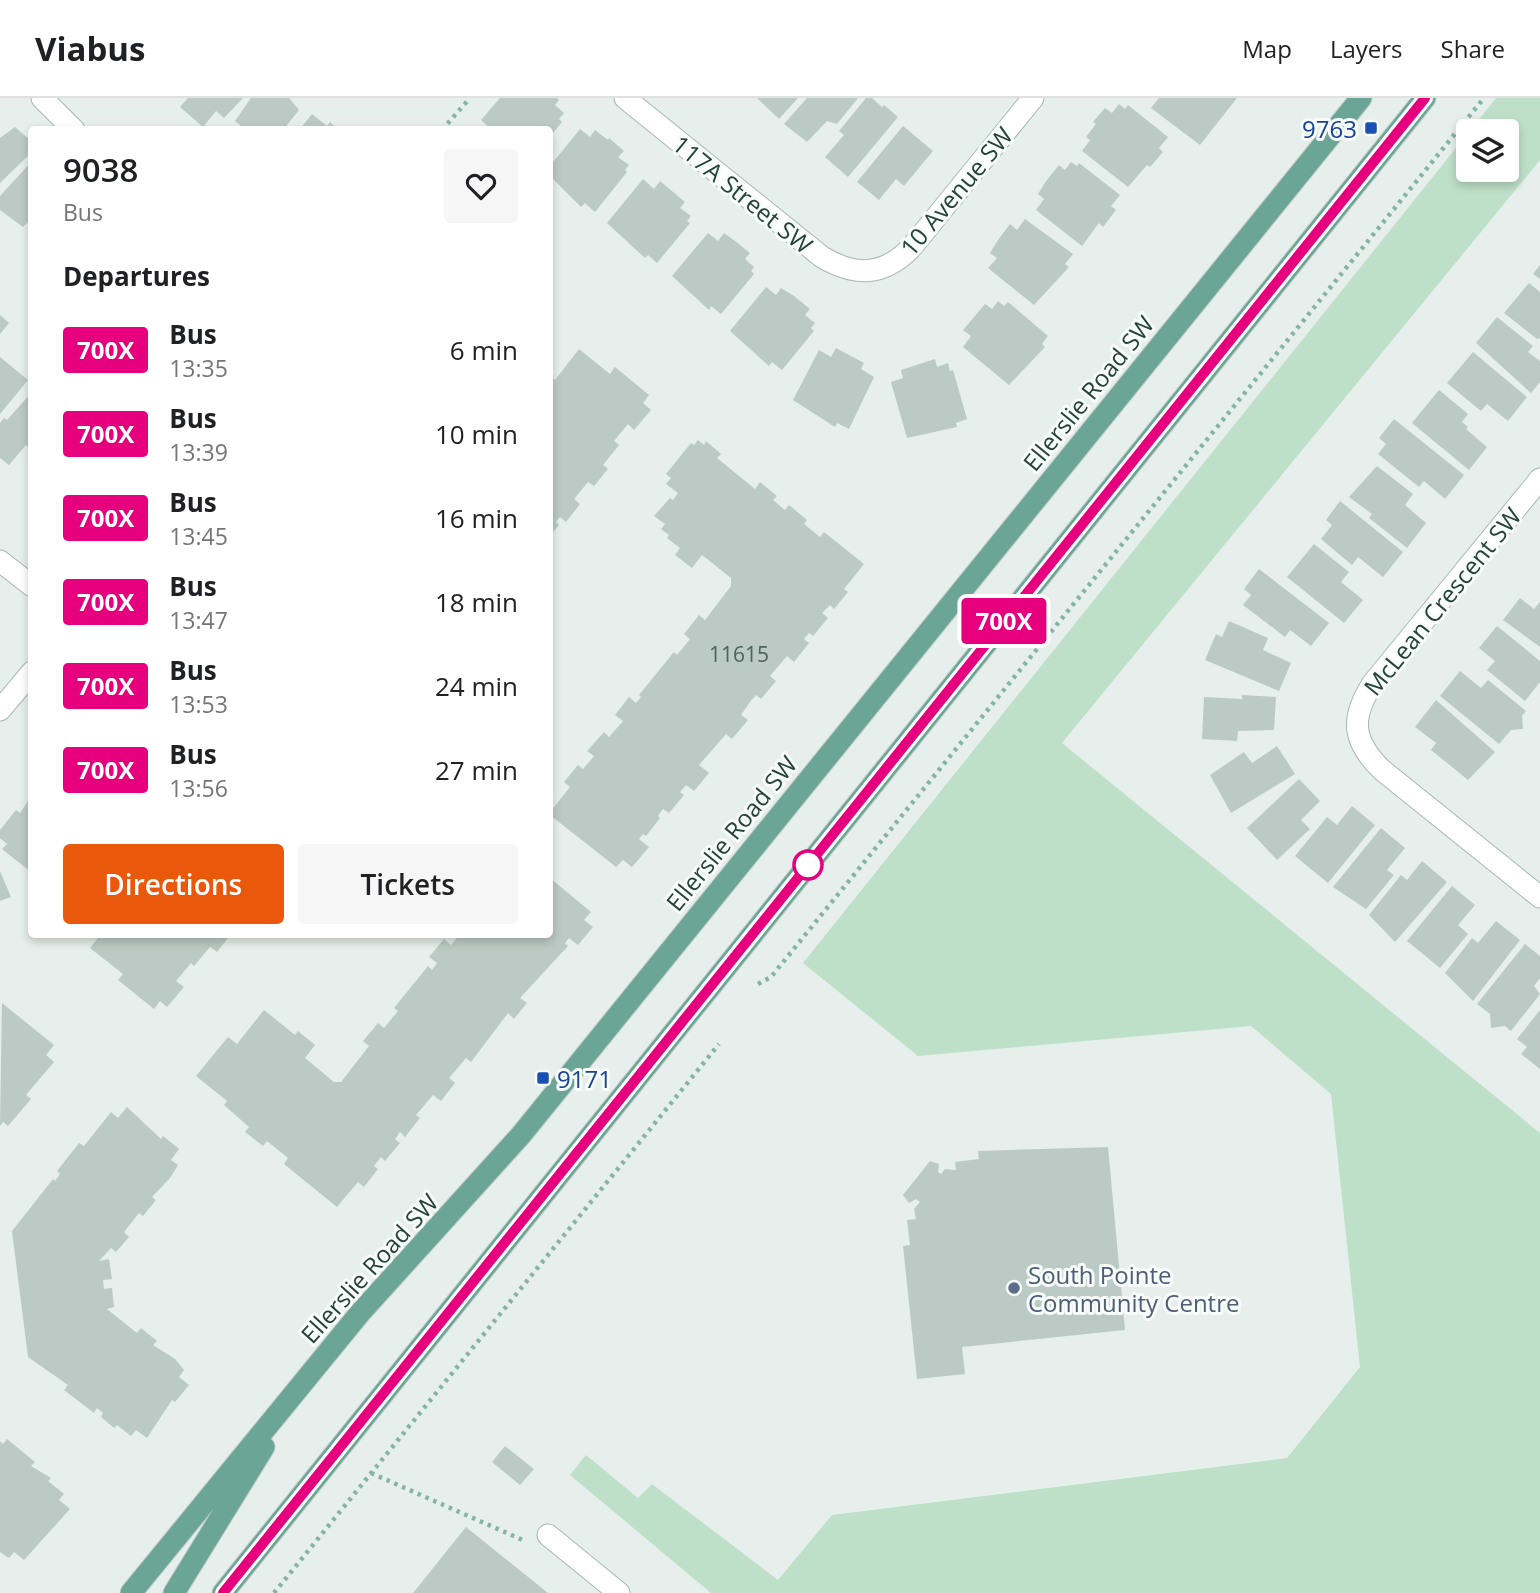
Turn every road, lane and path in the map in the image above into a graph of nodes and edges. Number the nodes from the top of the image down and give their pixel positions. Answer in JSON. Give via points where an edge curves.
{"nodes":[{"id":1,"x":42,"y":98,"type":"edge"},
{"id":2,"x":470,"y":98,"type":"edge"},
{"id":3,"x":625,"y":98,"type":"edge"},
{"id":4,"x":1033,"y":98,"type":"edge"},
{"id":5,"x":1361,"y":98,"type":"edge"},
{"id":6,"x":1425,"y":98,"type":"edge"},
{"id":7,"x":1484,"y":98,"type":"edge"},
{"id":8,"x":70,"y":126,"type":"edge"},
{"id":9,"x":446,"y":126,"type":"edge"},
{"id":10,"x":870,"y":273,"type":"joint"},
{"id":11,"x":1540,"y":479,"type":"edge"},
{"id":12,"x":0,"y":561,"type":"edge"},
{"id":13,"x":28,"y":583,"type":"edge"},
{"id":14,"x":28,"y":677,"type":"edge"},
{"id":15,"x":0,"y":710,"type":"edge"},
{"id":16,"x":1540,"y":897,"type":"edge"},
{"id":17,"x":758,"y":984,"type":"dead end"},
{"id":18,"x":719,"y":1044,"type":"dead end"},
{"id":19,"x":307,"y":1377,"type":"junction"},
{"id":20,"x":371,"y":1473,"type":"junction"},
{"id":21,"x":542,"y":1540,"type":"joint"},
{"id":22,"x":131,"y":1593,"type":"edge"},
{"id":23,"x":174,"y":1593,"type":"edge"},
{"id":24,"x":223,"y":1593,"type":"edge"},
{"id":25,"x":274,"y":1593,"type":"edge"},
{"id":26,"x":620,"y":1593,"type":"edge"}],
"edges":[{"from":1,"to":8,"type":"street"},
{"from":2,"to":9,"type":"path"},
{"from":3,"to":10,"type":"street","name":"117A Street SW","via":[[822,257],[853,272]]},
{"from":4,"to":10,"type":"street","name":"10 Avenue SW","via":[[911,248],[898,261]]},
{"from":5,"to":19,"type":"main road","name":"Ellerslie Road SW","via":[[521,1135]]},
{"from":6,"to":24,"type":"main road"},
{"from":7,"to":17,"type":"path","via":[[771,978]]},
{"from":11,"to":16,"type":"street","name":"McLean Crescent SW","via":[[1373,683],[1363,699],[1357,729],[1364,750],[1382,770]]},
{"from":12,"to":13,"type":"street"},
{"from":14,"to":15,"type":"street"},
{"from":18,"to":20,"type":"path"},
{"from":19,"to":22,"type":"main road","name":"Ellerslie Road SW"},
{"from":19,"to":23,"type":"main road"},
{"from":20,"to":21,"type":"path","via":[[494,1530]]},
{"from":20,"to":25,"type":"path"},
{"from":21,"to":26,"type":"street"}]}
